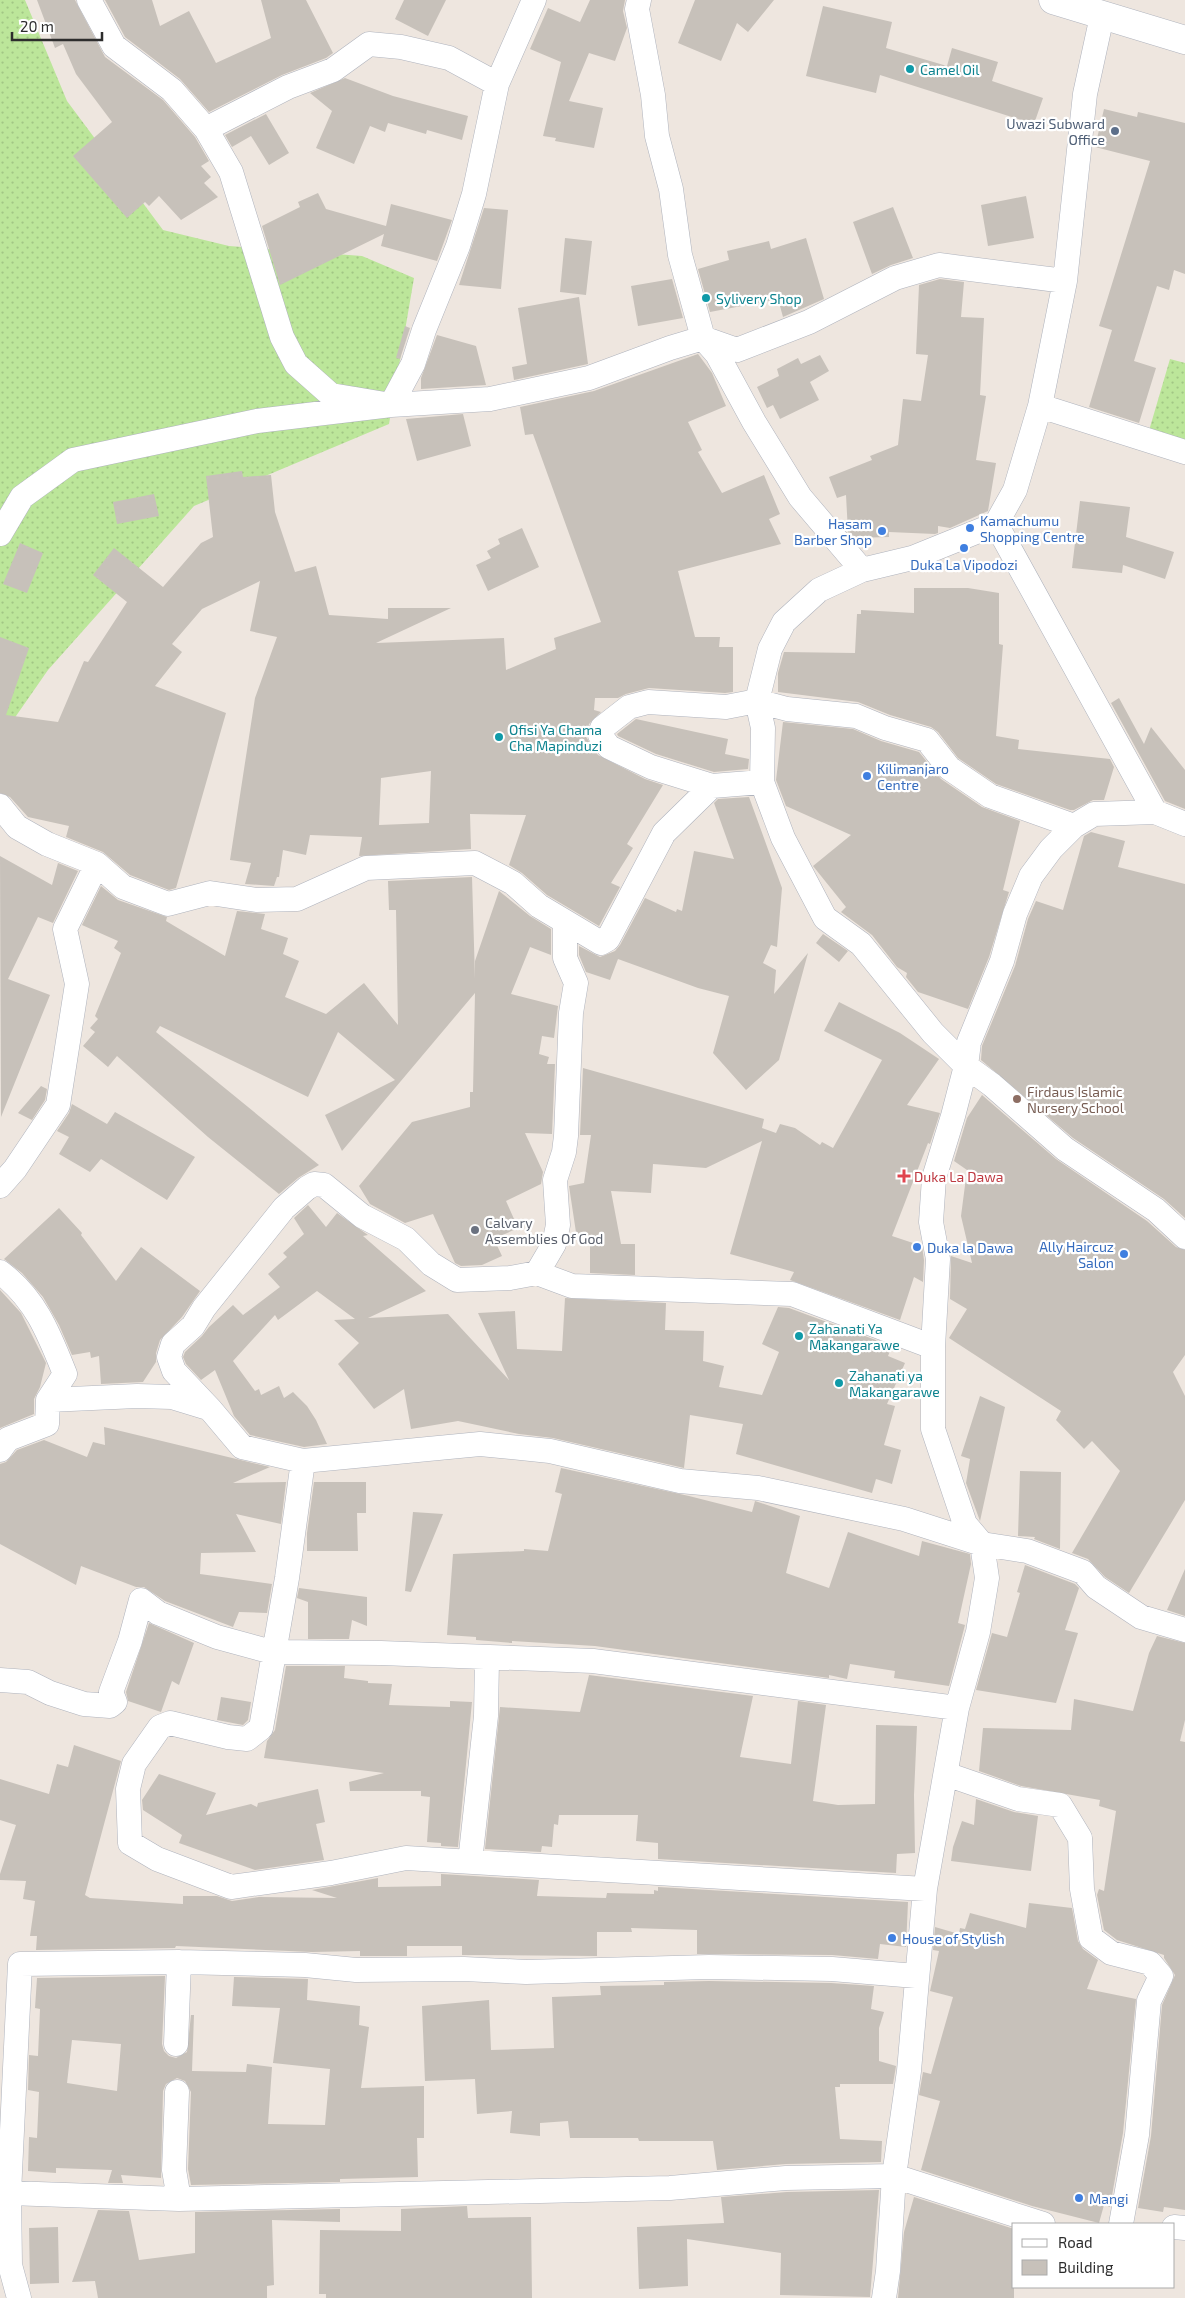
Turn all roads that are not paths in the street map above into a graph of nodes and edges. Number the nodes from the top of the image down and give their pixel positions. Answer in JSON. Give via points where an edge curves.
{"nodes":[{"id":1,"x":89,"y":0,"type":"edge"},
{"id":2,"x":534,"y":0,"type":"edge"},
{"id":3,"x":638,"y":0,"type":"edge"},
{"id":4,"x":1053,"y":0,"type":"edge"},
{"id":5,"x":1102,"y":16,"type":"junction"},
{"id":6,"x":1185,"y":40,"type":"edge"},
{"id":7,"x":497,"y":84,"type":"junction"},
{"id":8,"x":206,"y":129,"type":"junction"},
{"id":9,"x":1065,"y":281,"type":"junction"},
{"id":10,"x":704,"y":338,"type":"junction"},
{"id":11,"x":391,"y":405,"type":"junction"},
{"id":12,"x":1040,"y":406,"type":"junction"},
{"id":13,"x":1185,"y":452,"type":"edge"},
{"id":14,"x":996,"y":524,"type":"junction"},
{"id":15,"x":0,"y":534,"type":"edge"},
{"id":16,"x":862,"y":570,"type":"junction"},
{"id":17,"x":757,"y":701,"type":"junction"},
{"id":18,"x":762,"y":782,"type":"junction"},
{"id":19,"x":712,"y":786,"type":"junction"},
{"id":20,"x":0,"y":806,"type":"edge"},
{"id":21,"x":1155,"y":812,"type":"junction"},
{"id":22,"x":1185,"y":824,"type":"edge"},
{"id":23,"x":1074,"y":826,"type":"junction"},
{"id":24,"x":97,"y":864,"type":"junction"},
{"id":25,"x":565,"y":922,"type":"junction"},
{"id":26,"x":966,"y":1066,"type":"junction"},
{"id":27,"x":0,"y":1186,"type":"edge"},
{"id":28,"x":1185,"y":1237,"type":"edge"},
{"id":29,"x":0,"y":1272,"type":"edge"},
{"id":30,"x":537,"y":1273,"type":"junction"},
{"id":31,"x":933,"y":1347,"type":"junction"},
{"id":32,"x":48,"y":1400,"type":"junction"},
{"id":33,"x":210,"y":1408,"type":"junction"},
{"id":34,"x":0,"y":1450,"type":"edge"},
{"id":35,"x":303,"y":1461,"type":"junction"},
{"id":36,"x":982,"y":1544,"type":"junction"},
{"id":37,"x":1185,"y":1630,"type":"edge"},
{"id":38,"x":272,"y":1652,"type":"junction"},
{"id":39,"x":487,"y":1659,"type":"junction"},
{"id":40,"x":0,"y":1680,"type":"edge"},
{"id":41,"x":957,"y":1708,"type":"junction"},
{"id":42,"x":946,"y":1774,"type":"junction"},
{"id":43,"x":470,"y":1862,"type":"junction"},
{"id":44,"x":925,"y":1889,"type":"junction"},
{"id":45,"x":179,"y":1962,"type":"junction"},
{"id":46,"x":20,"y":1964,"type":"junction"},
{"id":47,"x":916,"y":1976,"type":"junction"},
{"id":48,"x":0,"y":1978,"type":"edge"},
{"id":49,"x":176,"y":2044,"type":"dead end"},
{"id":50,"x":177,"y":2092,"type":"dead end"},
{"id":51,"x":894,"y":2176,"type":"junction"},
{"id":52,"x":6,"y":2181,"type":"edge"},
{"id":53,"x":179,"y":2199,"type":"junction"},
{"id":54,"x":1040,"y":2223,"type":"edge"},
{"id":55,"x":1121,"y":2223,"type":"edge"},
{"id":56,"x":19,"y":2298,"type":"edge"},
{"id":57,"x":884,"y":2298,"type":"edge"}],
"edges":[{"from":1,"to":8,"type":"street","via":[[114,46],[172,90]]},
{"from":2,"to":7,"type":"street"},
{"from":3,"to":10,"type":"street","via":[[657,136],[671,189],[680,255]]},
{"from":4,"to":5,"type":"street"},
{"from":5,"to":6,"type":"street"},
{"from":5,"to":9,"type":"street","via":[[1085,94]]},
{"from":7,"to":8,"type":"street","via":[[449,58],[369,44],[333,70],[288,87]]},
{"from":7,"to":11,"type":"street","via":[[474,194],[458,246],[413,364]]},
{"from":8,"to":11,"type":"street","via":[[231,172],[282,337],[296,364],[331,394]]},
{"from":9,"to":10,"type":"street","via":[[939,265],[895,278],[809,322],[737,350]]},
{"from":9,"to":12,"type":"street"},
{"from":10,"to":11,"type":"street","via":[[589,378],[490,399]]},
{"from":10,"to":16,"type":"street","via":[[717,354],[800,497]]},
{"from":11,"to":15,"type":"street","via":[[256,421],[73,460],[22,497]]},
{"from":12,"to":13,"type":"street"},
{"from":12,"to":14,"type":"street","via":[[1016,490]]},
{"from":14,"to":16,"type":"street","via":[[912,558]]},
{"from":14,"to":21,"type":"street"},
{"from":16,"to":17,"type":"street","via":[[819,590],[784,622],[770,649]]},
{"from":17,"to":18,"type":"street","via":[[763,728]]},
{"from":17,"to":19,"type":"street","via":[[726,708],[638,704],[602,728],[600,735],[609,747],[651,767]]},
{"from":17,"to":23,"type":"street","via":[[788,709],[856,716],[927,740],[950,768],[990,796]]},
{"from":18,"to":19,"type":"street"},
{"from":18,"to":26,"type":"street","via":[[783,838],[825,918],[861,944],[933,1033]]},
{"from":19,"to":25,"type":"street","via":[[664,833],[605,942],[601,943]]},
{"from":20,"to":24,"type":"street","via":[[17,827],[47,844]]},
{"from":21,"to":22,"type":"street"},
{"from":21,"to":23,"type":"street","via":[[1094,814]]},
{"from":23,"to":26,"type":"street","via":[[1031,876],[1015,914],[1002,961],[969,1042]]},
{"from":24,"to":25,"type":"street","via":[[124,887],[168,904],[210,893],[256,900],[297,900],[366,868],[475,863],[513,883],[539,906]]},
{"from":24,"to":27,"type":"street","via":[[65,929],[77,984],[58,1105]]},
{"from":25,"to":30,"type":"street","via":[[565,958],[576,983],[571,1013],[566,1136],[555,1180],[558,1225],[554,1244]]},
{"from":26,"to":28,"type":"street","via":[[1065,1149],[1156,1210]]},
{"from":26,"to":31,"type":"street","via":[[934,1178],[931,1222],[938,1259]]},
{"from":29,"to":32,"type":"street","via":[[30,1302],[44,1322],[65,1374]]},
{"from":30,"to":31,"type":"street","via":[[572,1286],[792,1294]]},
{"from":30,"to":33,"type":"street","via":[[510,1278],[457,1280],[431,1264],[406,1239],[362,1216],[324,1185],[314,1184],[284,1208],[204,1308],[194,1326],[173,1344],[169,1357],[174,1371]]},
{"from":31,"to":36,"type":"street","via":[[934,1429],[965,1524]]},
{"from":32,"to":33,"type":"street","via":[[172,1397]]},
{"from":32,"to":34,"type":"street","via":[[46,1424],[8,1438]]},
{"from":33,"to":35,"type":"street","via":[[242,1447]]},
{"from":35,"to":36,"type":"street","via":[[480,1444],[550,1451],[680,1480],[758,1488],[853,1508],[904,1519]]},
{"from":35,"to":38,"type":"street","via":[[287,1578]]},
{"from":36,"to":37,"type":"street","via":[[1028,1551],[1084,1572],[1096,1587],[1141,1617]]},
{"from":36,"to":41,"type":"street","via":[[987,1578],[978,1632]]},
{"from":38,"to":39,"type":"street","via":[[381,1653]]},
{"from":38,"to":40,"type":"street","via":[[216,1637],[158,1613],[141,1600],[111,1692],[115,1702],[110,1706],[84,1704],[28,1682]]},
{"from":38,"to":43,"type":"street","via":[[261,1728],[255,1735],[247,1739],[170,1723],[160,1727],[134,1764],[128,1789],[130,1843],[157,1859],[231,1886],[406,1858]]},
{"from":39,"to":41,"type":"street","via":[[594,1661]]},
{"from":39,"to":43,"type":"street","via":[[486,1716]]},
{"from":41,"to":42,"type":"street"},
{"from":42,"to":44,"type":"street"},
{"from":42,"to":55,"type":"street","via":[[1018,1799],[1060,1806],[1080,1838],[1082,1889],[1091,1938],[1111,1953],[1150,1963],[1161,1976],[1149,2001],[1137,2135]]},
{"from":43,"to":44,"type":"street"},
{"from":44,"to":47,"type":"street"},
{"from":45,"to":46,"type":"street"},
{"from":45,"to":47,"type":"street","via":[[305,1965],[356,1970],[526,1972],[709,1967],[832,1969]]},
{"from":45,"to":49,"type":"street"},
{"from":46,"to":48,"type":"street"},
{"from":46,"to":52,"type":"street"},
{"from":47,"to":51,"type":"street"},
{"from":50,"to":53,"type":"street","via":[[174,2170]]},
{"from":51,"to":53,"type":"street","via":[[786,2178],[670,2188]]},
{"from":51,"to":54,"type":"street"},
{"from":51,"to":57,"type":"street"},
{"from":52,"to":53,"type":"street"},
{"from":52,"to":56,"type":"street","via":[[10,2265]]}]}
